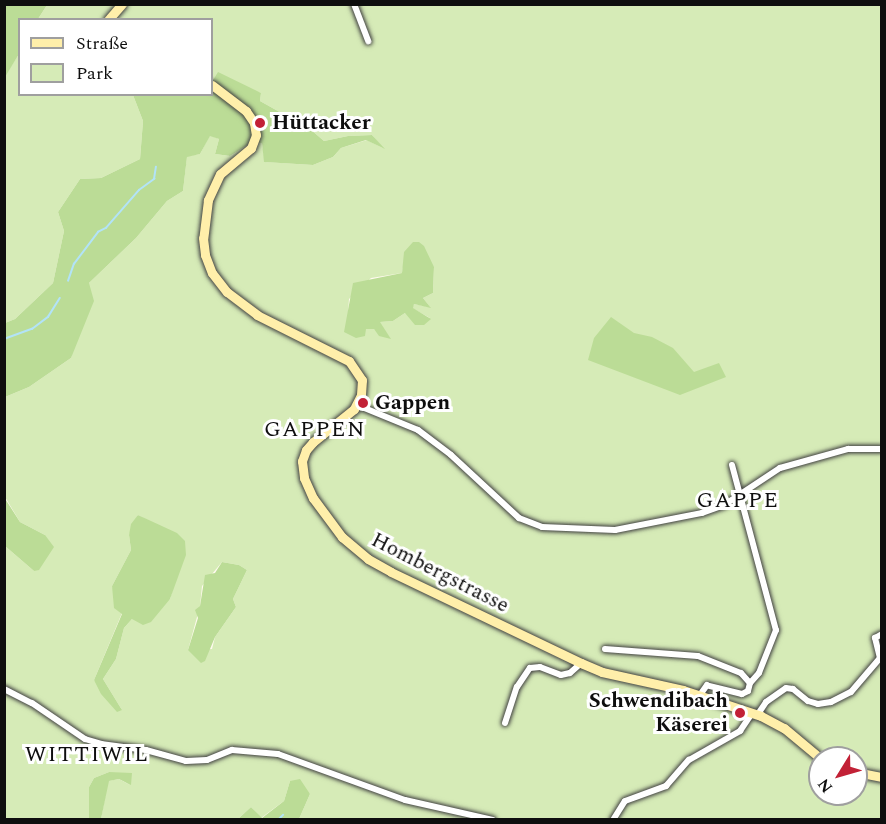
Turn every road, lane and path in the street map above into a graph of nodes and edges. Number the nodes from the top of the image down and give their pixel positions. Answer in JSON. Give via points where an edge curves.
{"nodes":[{"id":1,"x":122,"y":4,"type":"edge"},
{"id":2,"x":354,"y":4,"type":"edge"},
{"id":3,"x":110,"y":18,"type":"edge"},
{"id":4,"x":368,"y":41,"type":"dead end"},
{"id":5,"x":213,"y":86,"type":"edge"},
{"id":6,"x":357,"y":405,"type":"junction"},
{"id":7,"x":882,"y":450,"type":"edge"},
{"id":8,"x":732,"y":465,"type":"dead end"},
{"id":9,"x":740,"y":494,"type":"junction"},
{"id":10,"x":882,"y":634,"type":"edge"},
{"id":11,"x":605,"y":649,"type":"dead end"},
{"id":12,"x":581,"y":663,"type":"junction"},
{"id":13,"x":750,"y":683,"type":"junction"},
{"id":14,"x":4,"y":689,"type":"edge"},
{"id":15,"x":700,"y":695,"type":"junction"},
{"id":16,"x":754,"y":713,"type":"junction"},
{"id":17,"x":505,"y":723,"type":"dead end"},
{"id":18,"x":808,"y":748,"type":"edge"},
{"id":19,"x":493,"y":819,"type":"edge"},
{"id":20,"x":613,"y":819,"type":"edge"}],
"edges":[{"from":1,"to":3,"type":"street"},
{"from":2,"to":4,"type":"street"},
{"from":5,"to":6,"type":"street","via":[[246,111],[256,135],[251,148],[220,174],[208,200],[203,238],[212,273],[226,292],[257,315],[349,361],[362,380]]},
{"from":6,"to":9,"type":"street","via":[[418,430],[451,454],[519,518],[542,527],[615,530],[711,510]]},
{"from":6,"to":12,"type":"street","name":"Hombergstrasse","via":[[309,446],[302,461],[308,488],[334,529],[358,552],[385,569]]},
{"from":7,"to":9,"type":"street","via":[[853,448],[814,457],[774,470]]},
{"from":8,"to":9,"type":"street"},
{"from":9,"to":13,"type":"street","via":[[776,630],[759,673]]},
{"from":10,"to":16,"type":"street","via":[[875,638],[880,658],[851,692],[818,704],[786,688]]},
{"from":11,"to":13,"type":"street","via":[[698,656],[741,673]]},
{"from":12,"to":15,"type":"street","name":"Hombergstrasse","via":[[602,672]]},
{"from":12,"to":17,"type":"street","via":[[561,675],[540,667],[530,668],[517,687]]},
{"from":13,"to":15,"type":"street","via":[[742,694],[707,685]]},
{"from":14,"to":19,"type":"street","via":[[85,739],[101,744],[186,761],[207,760],[232,750],[278,754],[405,800]]},
{"from":15,"to":16,"type":"street","name":"Hombergstrasse"},
{"from":16,"to":18,"type":"street","name":"Hombergstrasse","via":[[784,728]]},
{"from":16,"to":20,"type":"street","via":[[740,731],[689,760],[666,786],[625,801]]}]}
